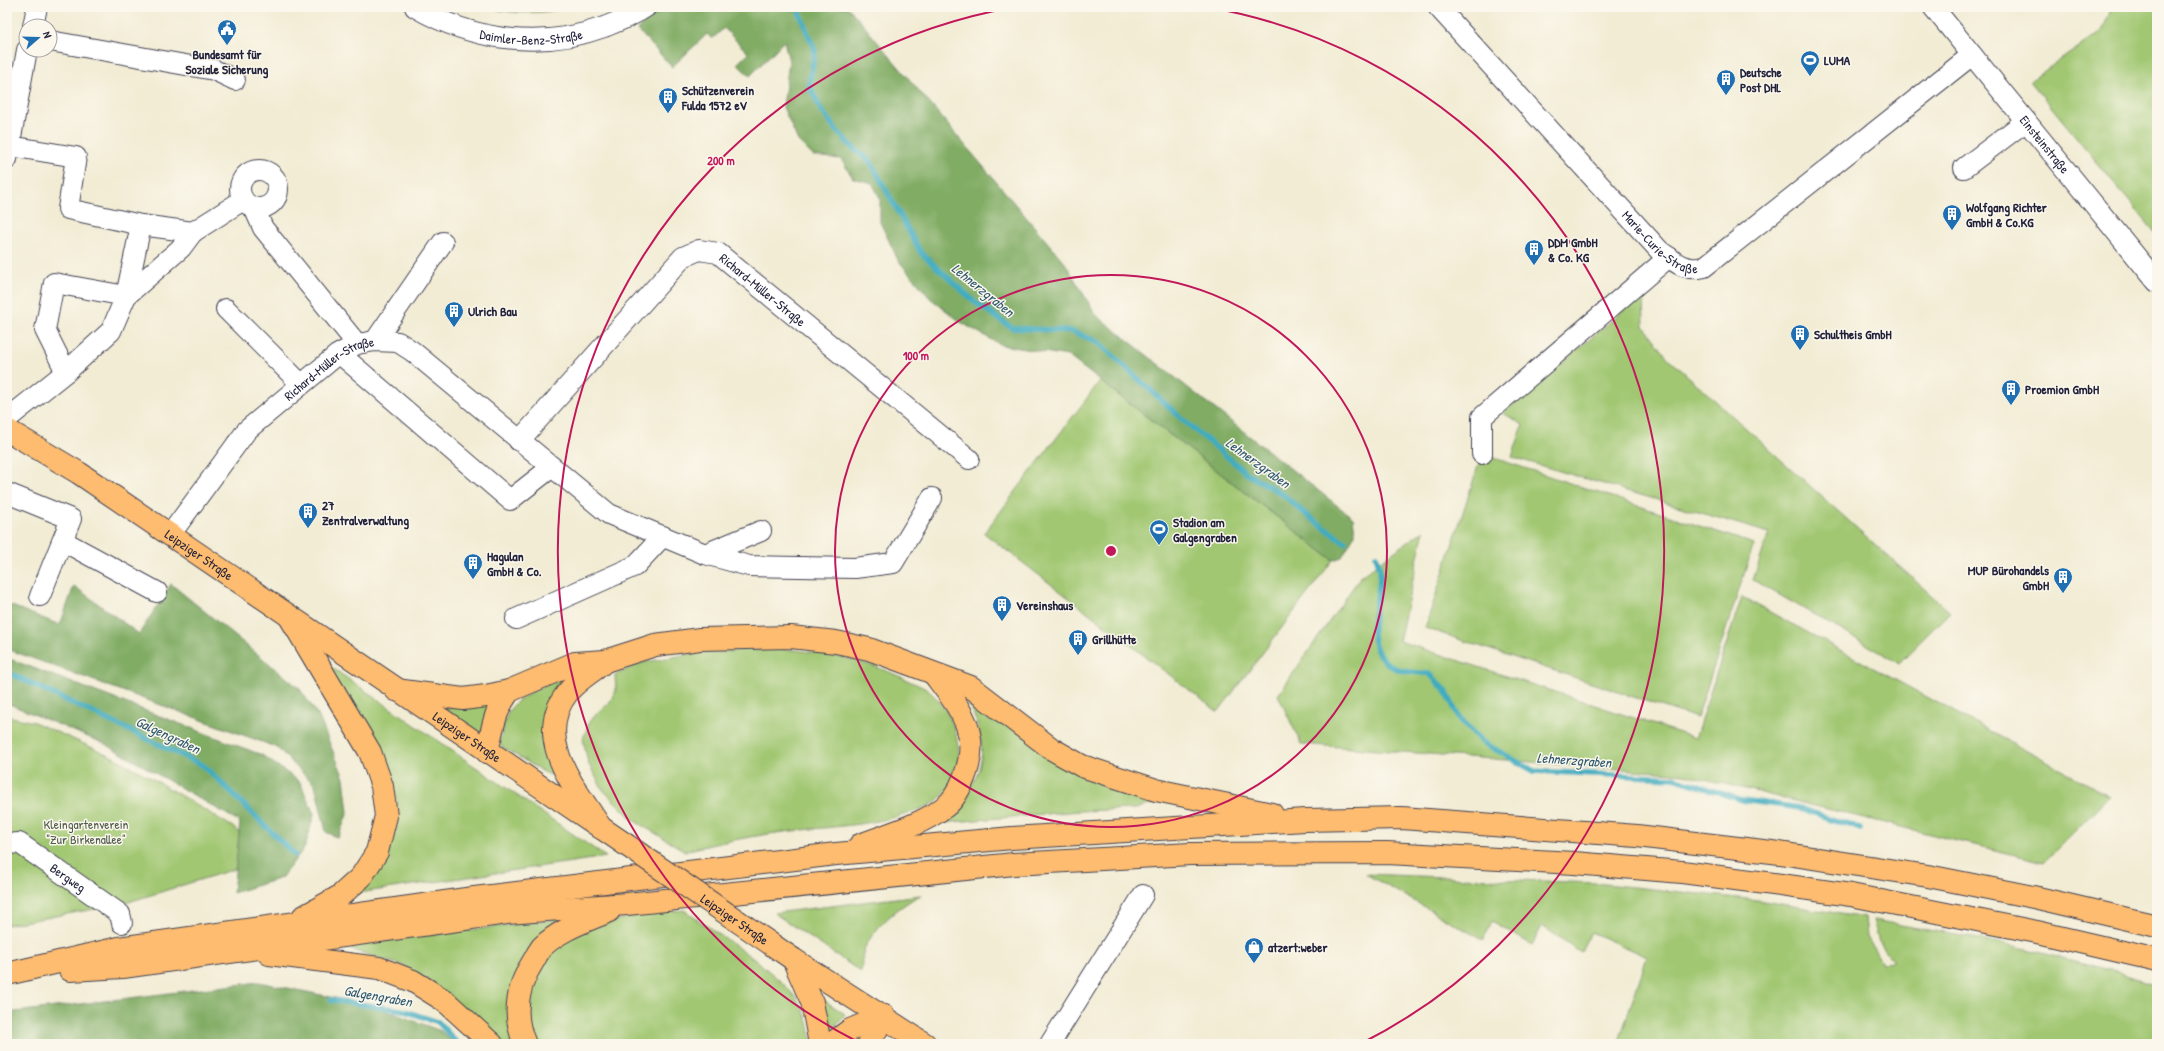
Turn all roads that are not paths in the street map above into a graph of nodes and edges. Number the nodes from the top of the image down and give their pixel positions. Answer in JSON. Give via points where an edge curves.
{"nodes":[{"id":1,"x":37,"y":7,"type":"edge"},
{"id":2,"x":416,"y":7,"type":"edge"},
{"id":3,"x":646,"y":7,"type":"edge"},
{"id":4,"x":1438,"y":7,"type":"edge"},
{"id":5,"x":1933,"y":7,"type":"edge"},
{"id":6,"x":35,"y":18,"type":"edge"},
{"id":7,"x":58,"y":42,"type":"edge"},
{"id":8,"x":1972,"y":54,"type":"junction"},
{"id":9,"x":26,"y":58,"type":"edge"},
{"id":10,"x":235,"y":80,"type":"dead end"},
{"id":11,"x":2026,"y":120,"type":"junction"},
{"id":12,"x":11,"y":121,"type":"edge"},
{"id":13,"x":8,"y":152,"type":"edge"},
{"id":14,"x":1964,"y":168,"type":"dead end"},
{"id":15,"x":248,"y":204,"type":"junction"},
{"id":16,"x":141,"y":225,"type":"junction"},
{"id":17,"x":193,"y":232,"type":"junction"},
{"id":18,"x":443,"y":242,"type":"dead end"},
{"id":19,"x":1669,"y":257,"type":"junction"},
{"id":20,"x":2157,"y":282,"type":"edge"},
{"id":21,"x":126,"y":296,"type":"junction"},
{"id":22,"x":226,"y":309,"type":"dead end"},
{"id":23,"x":366,"y":343,"type":"junction"},
{"id":24,"x":340,"y":354,"type":"junction"},
{"id":25,"x":66,"y":372,"type":"junction"},
{"id":26,"x":301,"y":384,"type":"junction"},
{"id":27,"x":7,"y":419,"type":"edge"},
{"id":28,"x":7,"y":430,"type":"edge"},
{"id":29,"x":519,"y":441,"type":"junction"},
{"id":30,"x":1482,"y":454,"type":"dead end"},
{"id":31,"x":969,"y":459,"type":"dead end"},
{"id":32,"x":552,"y":467,"type":"junction"},
{"id":33,"x":7,"y":493,"type":"edge"},
{"id":34,"x":932,"y":498,"type":"dead end"},
{"id":35,"x":761,"y":531,"type":"dead end"},
{"id":36,"x":170,"y":535,"type":"junction"},
{"id":37,"x":663,"y":536,"type":"junction"},
{"id":38,"x":63,"y":541,"type":"junction"},
{"id":39,"x":705,"y":554,"type":"junction"},
{"id":40,"x":157,"y":592,"type":"dead end"},
{"id":41,"x":40,"y":596,"type":"dead end"},
{"id":42,"x":291,"y":619,"type":"junction"},
{"id":43,"x":516,"y":619,"type":"dead end"},
{"id":44,"x":580,"y":671,"type":"junction"},
{"id":45,"x":934,"y":674,"type":"junction"},
{"id":46,"x":396,"y":690,"type":"junction"},
{"id":47,"x":509,"y":691,"type":"junction"},
{"id":48,"x":487,"y":752,"type":"junction"},
{"id":49,"x":1305,"y":820,"type":"junction"},
{"id":50,"x":601,"y":828,"type":"junction"},
{"id":51,"x":7,"y":844,"type":"edge"},
{"id":52,"x":836,"y":854,"type":"junction"},
{"id":53,"x":1143,"y":895,"type":"dead end"},
{"id":54,"x":627,"y":904,"type":"junction"},
{"id":55,"x":122,"y":923,"type":"dead end"},
{"id":56,"x":291,"y":924,"type":"junction"},
{"id":57,"x":2157,"y":926,"type":"edge"},
{"id":58,"x":240,"y":951,"type":"junction"},
{"id":59,"x":792,"y":959,"type":"junction"},
{"id":60,"x":2157,"y":960,"type":"edge"},
{"id":61,"x":7,"y":974,"type":"edge"},
{"id":62,"x":884,"y":1016,"type":"junction"},
{"id":63,"x":492,"y":1044,"type":"edge"},
{"id":64,"x":525,"y":1044,"type":"edge"},
{"id":65,"x":820,"y":1044,"type":"edge"},
{"id":66,"x":831,"y":1044,"type":"edge"},
{"id":67,"x":869,"y":1044,"type":"edge"},
{"id":68,"x":925,"y":1044,"type":"edge"},
{"id":69,"x":1050,"y":1044,"type":"edge"}],
"edges":[{"from":1,"to":6,"type":"street"},
{"from":2,"to":3,"type":"street","name":"Daimler-Benz-Straße","via":[[438,20],[479,34],[530,41],[589,32],[636,14]]},
{"from":4,"to":19,"type":"street","name":"Marie-Curie-Straße","via":[[1659,250]]},
{"from":5,"to":8,"type":"street","name":"Einsteinstraße"},
{"from":7,"to":10,"type":"street","via":[[214,70]]},
{"from":8,"to":11,"type":"street","name":"Einsteinstraße"},
{"from":8,"to":19,"type":"street","name":"Marie-Curie-Straße","via":[[1704,267],[1693,270],[1679,265]]},
{"from":9,"to":12,"type":"street"},
{"from":11,"to":14,"type":"street"},
{"from":11,"to":20,"type":"street","name":"Einsteinstraße"},
{"from":12,"to":13,"type":"street"},
{"from":13,"to":16,"type":"street","via":[[76,158],[68,209]]},
{"from":15,"to":15,"type":"street","via":[[240,186],[246,174],[260,169],[276,170],[277,197],[267,207]]},
{"from":15,"to":17,"type":"street"},
{"from":15,"to":23,"type":"street","via":[[263,228]]},
{"from":16,"to":17,"type":"street"},
{"from":16,"to":21,"type":"street"},
{"from":17,"to":21,"type":"street","via":[[181,248]]},
{"from":18,"to":23,"type":"street"},
{"from":19,"to":30,"type":"street","via":[[1482,417]]},
{"from":21,"to":25,"type":"street","via":[[111,331]]},
{"from":21,"to":25,"type":"street","via":[[54,283],[45,330]]},
{"from":22,"to":26,"type":"street"},
{"from":23,"to":24,"type":"street","name":"Richard-Müller-Straße"},
{"from":23,"to":29,"type":"street","name":"Richard-Müller-Straße","via":[[398,342]]},
{"from":24,"to":26,"type":"street","name":"Richard-Müller-Straße"},
{"from":24,"to":32,"type":"street","via":[[510,500]]},
{"from":25,"to":27,"type":"street"},
{"from":26,"to":36,"type":"street","name":"Richard-Müller-Straße","via":[[247,430]]},
{"from":28,"to":36,"type":"main road","name":"Leipziger Straße","via":[[73,469]]},
{"from":29,"to":31,"type":"street","name":"Richard-Müller-Straße","via":[[683,257],[698,250],[718,253]]},
{"from":29,"to":32,"type":"street","name":"Richard-Müller-Straße"},
{"from":32,"to":37,"type":"street","name":"Richard-Müller-Straße","via":[[609,514]]},
{"from":33,"to":38,"type":"street","via":[[71,519]]},
{"from":34,"to":39,"type":"street","name":"Richard-Müller-Straße","via":[[893,564],[855,568],[749,566]]},
{"from":35,"to":39,"type":"street"},
{"from":36,"to":42,"type":"main road","name":"Leipziger Straße"},
{"from":37,"to":39,"type":"street","name":"Richard-Müller-Straße"},
{"from":37,"to":43,"type":"street","via":[[635,566]]},
{"from":38,"to":40,"type":"street"},
{"from":38,"to":41,"type":"street"},
{"from":42,"to":46,"type":"main road","name":"Leipziger Straße"},
{"from":42,"to":56,"type":"main road","via":[[370,752],[382,786],[386,816],[377,852],[361,877],[340,896]]},
{"from":44,"to":45,"type":"main road","via":[[655,645],[700,638],[792,637],[869,649]]},
{"from":44,"to":47,"type":"main road"},
{"from":44,"to":50,"type":"main road","via":[[560,702],[554,721],[553,739],[558,757]]},
{"from":45,"to":49,"type":"main road","via":[[971,687],[1052,749],[1082,766],[1156,790]]},
{"from":45,"to":52,"type":"main road","via":[[958,705],[966,721],[971,741],[970,763],[961,787],[945,807],[933,815]]},
{"from":46,"to":47,"type":"main road","via":[[463,699]]},
{"from":46,"to":48,"type":"main road","name":"Leipziger Straße"},
{"from":47,"to":48,"type":"main road","via":[[499,705]]},
{"from":48,"to":50,"type":"main road","name":"Leipziger Straße"},
{"from":49,"to":52,"type":"main road","via":[[1012,838]]},
{"from":49,"to":57,"type":"main road","via":[[1402,818],[1614,834],[1772,852],[1928,876]]},
{"from":50,"to":59,"type":"main road","name":"Leipziger Straße","bridge":true},
{"from":51,"to":55,"type":"street","name":"Bergweg","via":[[19,843],[120,914]]},
{"from":52,"to":56,"type":"main road","via":[[466,898]]},
{"from":53,"to":69,"type":"street"},
{"from":54,"to":58,"type":"main road","via":[[507,913]]},
{"from":54,"to":60,"type":"main road","via":[[1006,864],[1190,854],[1387,853],[1574,863],[1682,872],[1850,895],[2037,932]]},
{"from":54,"to":64,"type":"main road","via":[[567,929],[542,948],[526,972],[517,1000],[519,1030]]},
{"from":56,"to":61,"type":"main road","via":[[119,948]]},
{"from":58,"to":61,"type":"main road","via":[[122,967]]},
{"from":58,"to":63,"type":"main road","via":[[379,968],[413,981],[445,1001]]},
{"from":59,"to":62,"type":"main road","name":"Leipziger Straße"},
{"from":59,"to":65,"type":"main road","via":[[812,1002]]},
{"from":62,"to":66,"type":"main road","via":[[850,1030]]},
{"from":62,"to":67,"type":"main road"},
{"from":62,"to":68,"type":"main road","name":"Leipziger Straße"}]}
